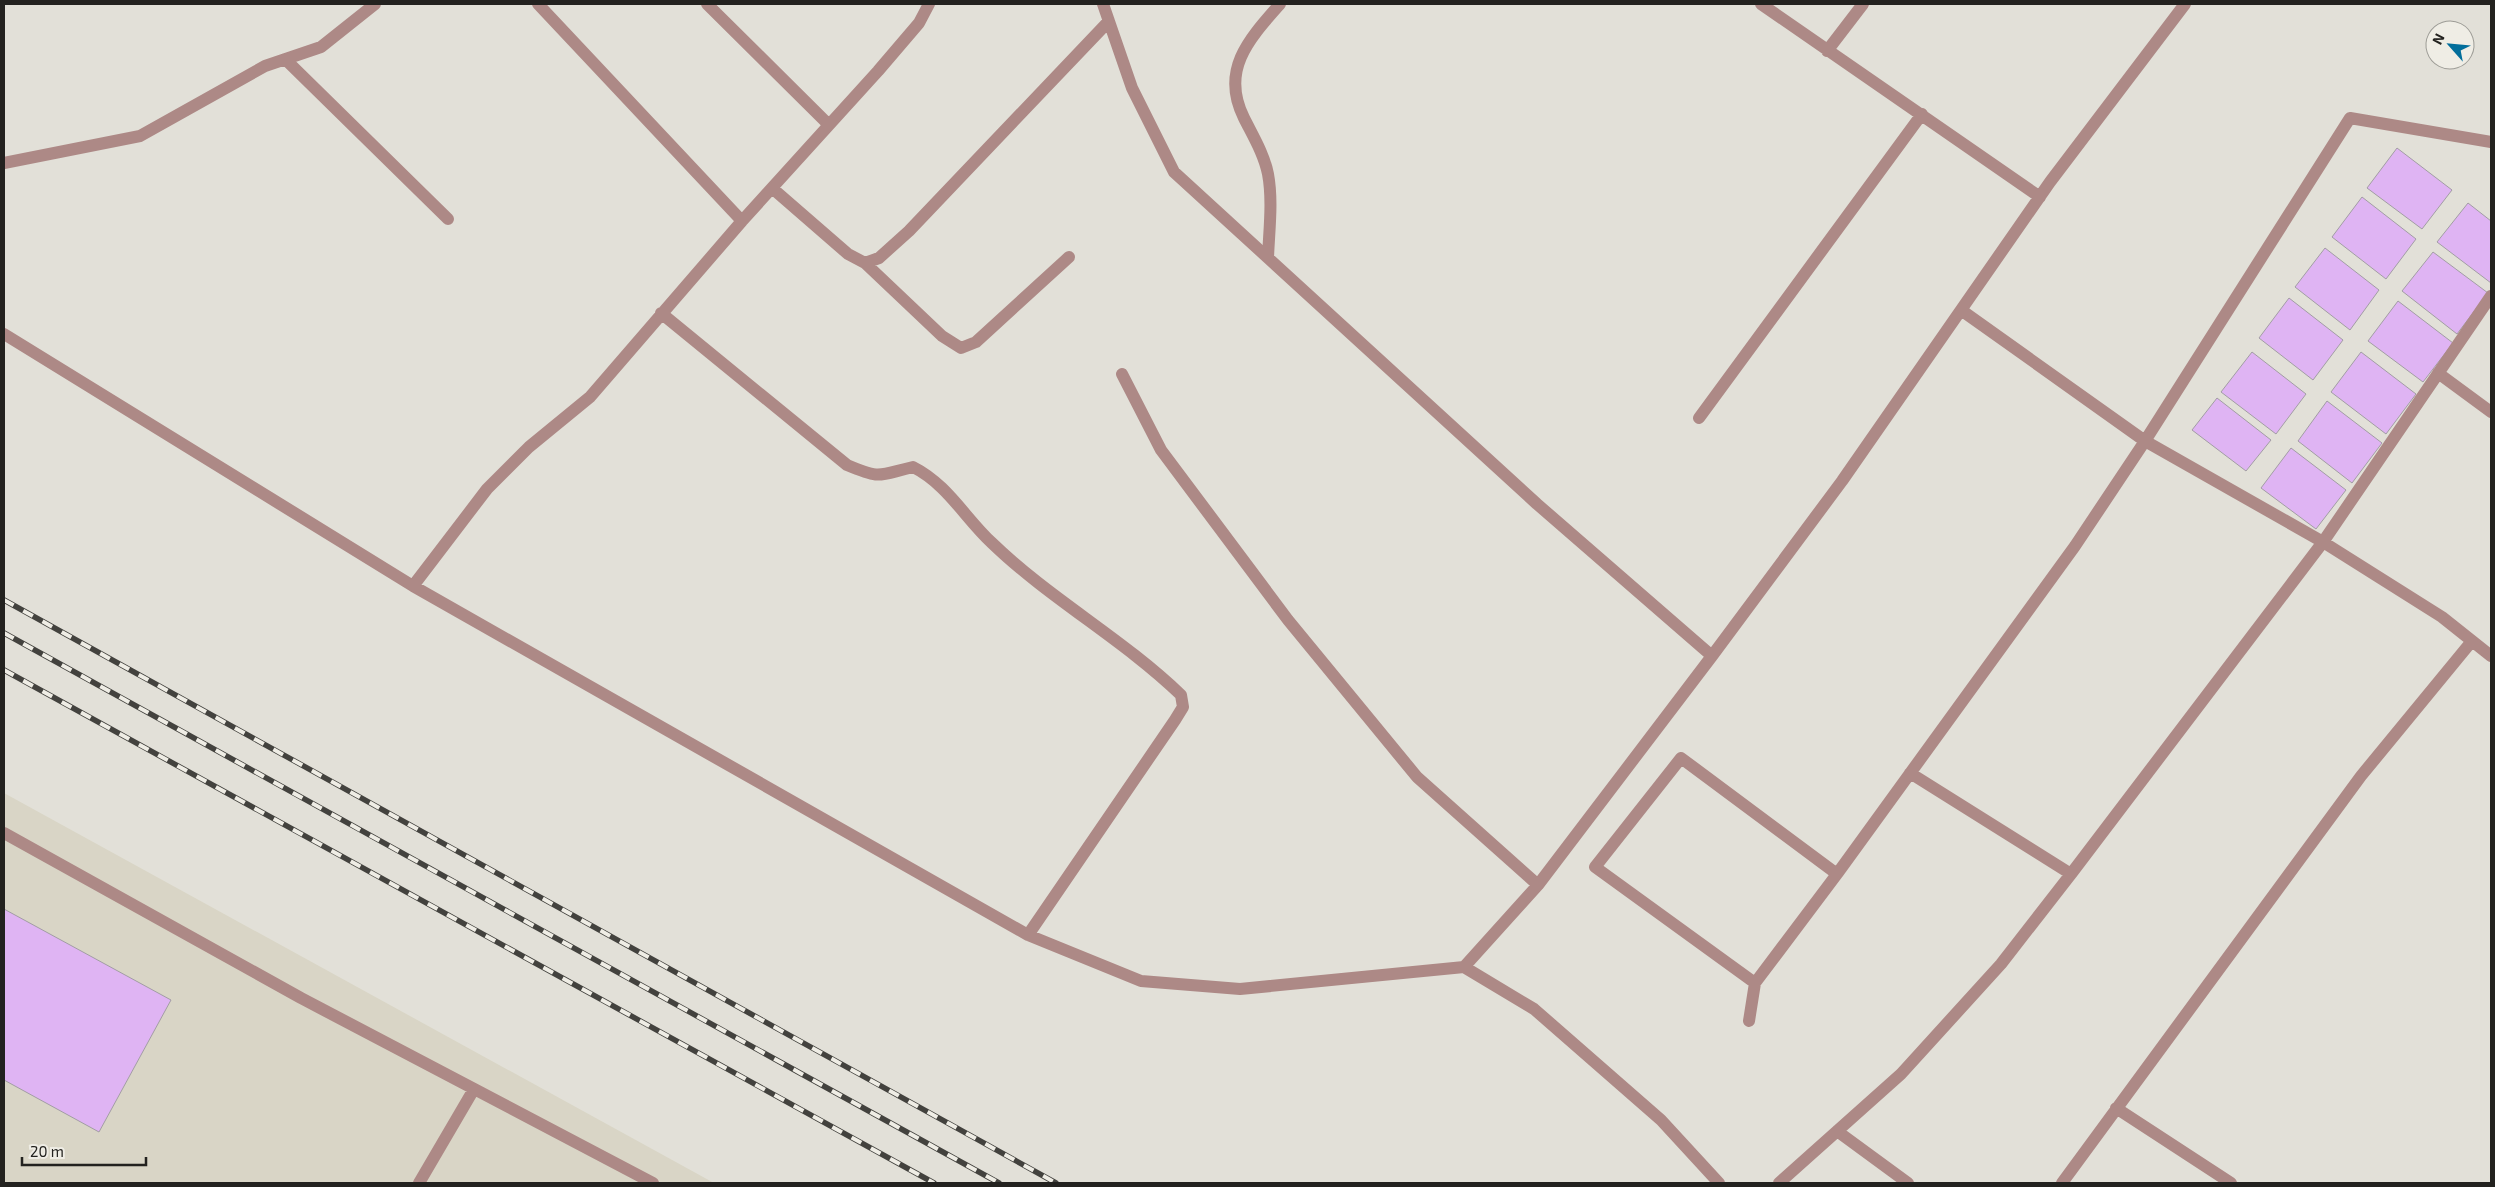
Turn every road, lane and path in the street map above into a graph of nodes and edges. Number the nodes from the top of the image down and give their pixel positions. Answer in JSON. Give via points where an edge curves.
{"nodes":[{"id":1,"x":375,"y":4,"type":"edge"},
{"id":2,"x":538,"y":4,"type":"edge"},
{"id":3,"x":707,"y":4,"type":"edge"},
{"id":4,"x":929,"y":4,"type":"edge"},
{"id":5,"x":1103,"y":4,"type":"edge"},
{"id":6,"x":1280,"y":4,"type":"edge"},
{"id":7,"x":1761,"y":4,"type":"edge"},
{"id":8,"x":1864,"y":4,"type":"edge"},
{"id":9,"x":2185,"y":4,"type":"edge"},
{"id":10,"x":1778,"y":8,"type":"edge"},
{"id":11,"x":1109,"y":21,"type":"junction"},
{"id":12,"x":1827,"y":51,"type":"junction"},
{"id":13,"x":286,"y":59,"type":"junction"},
{"id":14,"x":1922,"y":114,"type":"junction"},
{"id":15,"x":828,"y":124,"type":"junction"},
{"id":16,"x":2491,"y":142,"type":"edge"},
{"id":17,"x":4,"y":163,"type":"edge"},
{"id":18,"x":772,"y":188,"type":"junction"},
{"id":19,"x":2040,"y":197,"type":"junction"},
{"id":20,"x":448,"y":218,"type":"dead end"},
{"id":21,"x":742,"y":221,"type":"junction"},
{"id":22,"x":1069,"y":257,"type":"dead end"},
{"id":23,"x":1268,"y":258,"type":"junction"},
{"id":24,"x":865,"y":262,"type":"junction"},
{"id":25,"x":2491,"y":296,"type":"edge"},
{"id":26,"x":1961,"y":310,"type":"junction"},
{"id":27,"x":661,"y":313,"type":"junction"},
{"id":28,"x":4,"y":334,"type":"edge"},
{"id":29,"x":2438,"y":373,"type":"junction"},
{"id":30,"x":1122,"y":374,"type":"dead end"},
{"id":31,"x":2491,"y":412,"type":"edge"},
{"id":32,"x":1699,"y":418,"type":"dead end"},
{"id":33,"x":2145,"y":441,"type":"junction"},
{"id":34,"x":2323,"y":542,"type":"junction"},
{"id":35,"x":413,"y":586,"type":"junction"},
{"id":36,"x":2472,"y":641,"type":"junction"},
{"id":37,"x":1712,"y":656,"type":"junction"},
{"id":38,"x":2491,"y":656,"type":"edge"},
{"id":39,"x":1910,"y":773,"type":"junction"},
{"id":40,"x":4,"y":833,"type":"edge"},
{"id":41,"x":1837,"y":874,"type":"junction"},
{"id":42,"x":2071,"y":874,"type":"junction"},
{"id":43,"x":1538,"y":885,"type":"junction"},
{"id":44,"x":1028,"y":935,"type":"junction"},
{"id":45,"x":1464,"y":968,"type":"junction"},
{"id":46,"x":1755,"y":983,"type":"junction"},
{"id":47,"x":1748,"y":1021,"type":"dead end"},
{"id":48,"x":474,"y":1089,"type":"junction"},
{"id":49,"x":2116,"y":1108,"type":"junction"},
{"id":50,"x":1837,"y":1131,"type":"junction"},
{"id":51,"x":419,"y":1183,"type":"edge"},
{"id":52,"x":653,"y":1183,"type":"edge"},
{"id":53,"x":1719,"y":1183,"type":"edge"},
{"id":54,"x":1779,"y":1183,"type":"edge"},
{"id":55,"x":1908,"y":1183,"type":"edge"},
{"id":56,"x":2062,"y":1183,"type":"edge"},
{"id":57,"x":2231,"y":1183,"type":"edge"}],
"edges":[{"from":1,"to":13,"type":"street","via":[[321,47]]},
{"from":2,"to":21,"type":"street"},
{"from":3,"to":15,"type":"street"},
{"from":4,"to":15,"type":"street","via":[[919,22],[878,71]]},
{"from":5,"to":11,"type":"street"},
{"from":6,"to":23,"type":"street","via":[[1252,35],[1234,80],[1235,97],[1258,143],[1268,174]]},
{"from":7,"to":10,"type":"street"},
{"from":8,"to":12,"type":"street"},
{"from":9,"to":19,"type":"street"},
{"from":10,"to":12,"type":"street"},
{"from":11,"to":23,"type":"street","via":[[1132,88],[1174,172]]},
{"from":11,"to":24,"type":"street","via":[[909,231],[879,258]]},
{"from":12,"to":14,"type":"street"},
{"from":13,"to":17,"type":"street","via":[[265,66],[140,136]]},
{"from":13,"to":20,"type":"street"},
{"from":14,"to":19,"type":"street"},
{"from":14,"to":32,"type":"street"},
{"from":15,"to":18,"type":"street"},
{"from":16,"to":33,"type":"street","via":[[2350,118]]},
{"from":18,"to":21,"type":"street"},
{"from":18,"to":24,"type":"street","via":[[848,254]]},
{"from":19,"to":26,"type":"street"},
{"from":21,"to":27,"type":"street"},
{"from":22,"to":24,"type":"street","via":[[976,342],[960,348],[942,336]]},
{"from":23,"to":37,"type":"street","via":[[1537,504]]},
{"from":25,"to":29,"type":"street"},
{"from":26,"to":33,"type":"street"},
{"from":26,"to":37,"type":"street","via":[[1842,481]]},
{"from":27,"to":35,"type":"street","via":[[590,397],[529,447],[487,489]]},
{"from":27,"to":44,"type":"street","via":[[847,465],[884,476],[914,467],[925,473],[940,485],[992,543],[1181,695],[1183,707],[1179,714]]},
{"from":28,"to":35,"type":"street"},
{"from":29,"to":31,"type":"street"},
{"from":29,"to":34,"type":"street"},
{"from":30,"to":43,"type":"street","via":[[1161,450],[1288,620],[1417,777]]},
{"from":33,"to":34,"type":"street"},
{"from":33,"to":39,"type":"street","via":[[2075,546]]},
{"from":34,"to":36,"type":"street","via":[[2442,617]]},
{"from":34,"to":42,"type":"street"},
{"from":35,"to":44,"type":"street"},
{"from":36,"to":38,"type":"street"},
{"from":36,"to":49,"type":"street","via":[[2360,776]]},
{"from":37,"to":43,"type":"street"},
{"from":39,"to":41,"type":"street"},
{"from":39,"to":42,"type":"street"},
{"from":40,"to":48,"type":"street","via":[[301,998]]},
{"from":41,"to":46,"type":"street"},
{"from":41,"to":46,"type":"street","via":[[1681,758],[1595,867]]},
{"from":42,"to":50,"type":"street","via":[[2000,964],[1901,1074]]},
{"from":43,"to":45,"type":"street"},
{"from":44,"to":45,"type":"street","via":[[1141,981],[1240,989]]},
{"from":45,"to":53,"type":"street","via":[[1534,1009],[1661,1120]]},
{"from":46,"to":47,"type":"street"},
{"from":48,"to":51,"type":"street"},
{"from":48,"to":52,"type":"street"},
{"from":49,"to":56,"type":"street"},
{"from":49,"to":57,"type":"street"},
{"from":50,"to":54,"type":"street"},
{"from":50,"to":55,"type":"street"}]}
